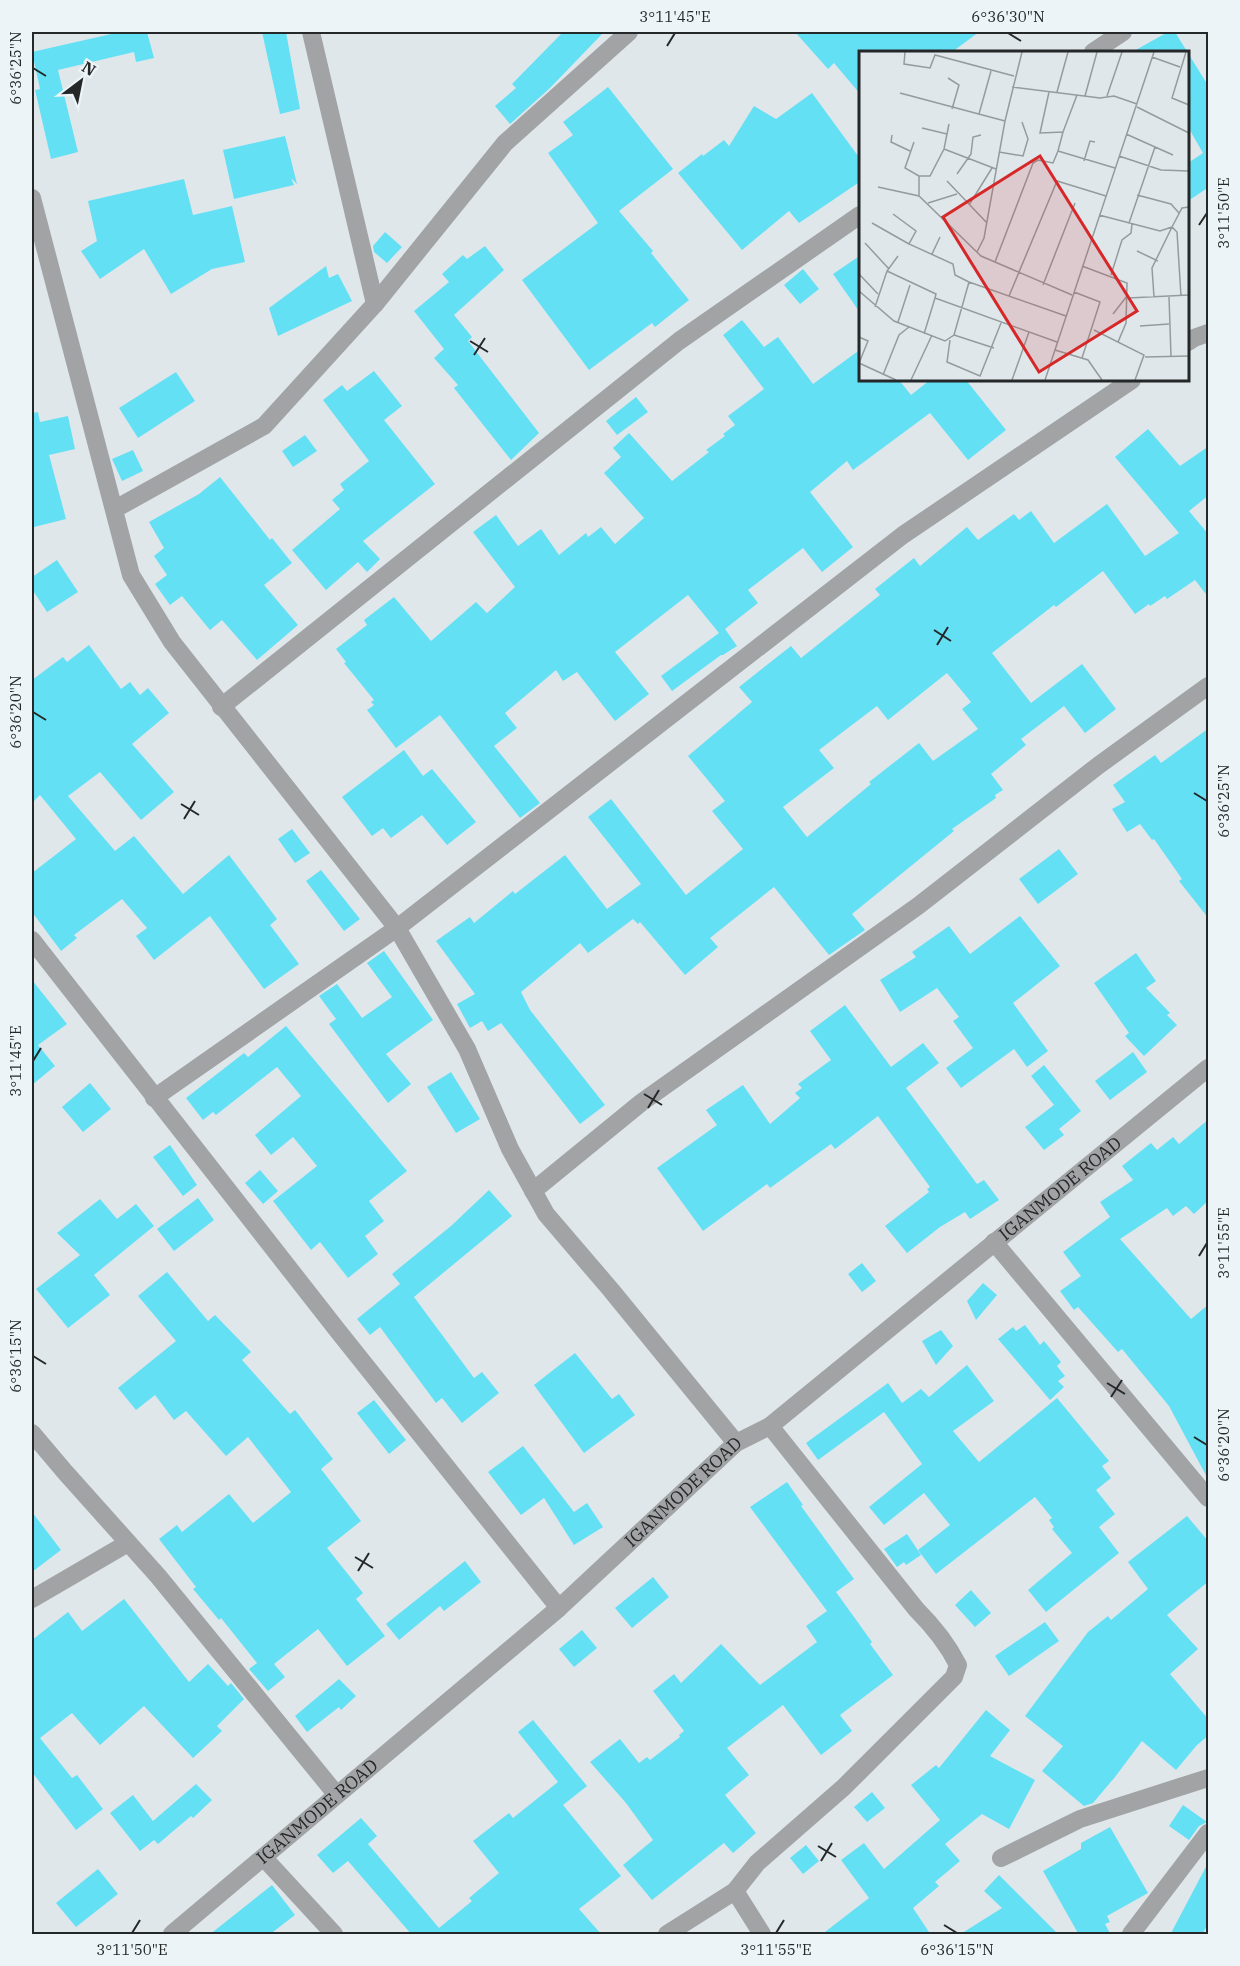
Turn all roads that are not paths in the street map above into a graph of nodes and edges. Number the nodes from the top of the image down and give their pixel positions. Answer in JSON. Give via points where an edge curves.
{"nodes":[{"id":1,"x":629,"y":32,"type":"edge"},
{"id":2,"x":1123,"y":32,"type":"edge"},
{"id":3,"x":315,"y":34,"type":"edge"},
{"id":4,"x":1094,"y":51,"type":"edge"},
{"id":5,"x":32,"y":198,"type":"edge"},
{"id":6,"x":859,"y":216,"type":"edge"},
{"id":7,"x":375,"y":304,"type":"junction"},
{"id":8,"x":1209,"y":333,"type":"edge"},
{"id":9,"x":1189,"y":341,"type":"edge"},
{"id":10,"x":1131,"y":381,"type":"edge"},
{"id":11,"x":115,"y":509,"type":"junction"},
{"id":12,"x":1209,"y":686,"type":"edge"},
{"id":13,"x":221,"y":707,"type":"junction"},
{"id":14,"x":397,"y":928,"type":"junction"},
{"id":15,"x":32,"y":940,"type":"edge"},
{"id":16,"x":1209,"y":1068,"type":"edge"},
{"id":17,"x":154,"y":1098,"type":"junction"},
{"id":18,"x":533,"y":1191,"type":"junction"},
{"id":19,"x":994,"y":1242,"type":"junction"},
{"id":20,"x":770,"y":1426,"type":"junction"},
{"id":21,"x":32,"y":1432,"type":"edge"},
{"id":22,"x":736,"y":1443,"type":"junction"},
{"id":23,"x":1206,"y":1490,"type":"edge"},
{"id":24,"x":128,"y":1543,"type":"junction"},
{"id":25,"x":32,"y":1599,"type":"edge"},
{"id":26,"x":559,"y":1608,"type":"junction"},
{"id":27,"x":1209,"y":1778,"type":"edge"},
{"id":28,"x":336,"y":1794,"type":"junction"},
{"id":29,"x":1209,"y":1833,"type":"edge"},
{"id":30,"x":264,"y":1858,"type":"junction"},
{"id":31,"x":1001,"y":1858,"type":"dead end"},
{"id":32,"x":735,"y":1891,"type":"junction"},
{"id":33,"x":172,"y":1935,"type":"edge"},
{"id":34,"x":334,"y":1935,"type":"edge"},
{"id":35,"x":667,"y":1935,"type":"edge"},
{"id":36,"x":762,"y":1935,"type":"edge"},
{"id":37,"x":1131,"y":1935,"type":"edge"}],
"edges":[{"from":1,"to":7,"type":"street","via":[[505,143]]},
{"from":2,"to":4,"type":"street"},
{"from":3,"to":7,"type":"street"},
{"from":5,"to":11,"type":"street"},
{"from":6,"to":13,"type":"street","via":[[679,341]]},
{"from":7,"to":11,"type":"street","via":[[264,426]]},
{"from":8,"to":9,"type":"street"},
{"from":10,"to":14,"type":"street","via":[[903,535]]},
{"from":11,"to":13,"type":"street","via":[[130,575],[172,642]]},
{"from":12,"to":18,"type":"street","via":[[1098,765],[918,906],[642,1102]]},
{"from":13,"to":14,"type":"street"},
{"from":14,"to":17,"type":"street"},
{"from":14,"to":18,"type":"street","via":[[466,1049]]},
{"from":15,"to":17,"type":"street"},
{"from":16,"to":19,"type":"street","name":"IGANMODE ROAD"},
{"from":17,"to":26,"type":"street"},
{"from":18,"to":22,"type":"street","via":[[546,1214]]},
{"from":19,"to":20,"type":"street","name":"IGANMODE ROAD"},
{"from":19,"to":23,"type":"street"},
{"from":20,"to":22,"type":"street","name":"IGANMODE ROAD"},
{"from":20,"to":32,"type":"street","via":[[935,1628],[958,1665],[954,1677],[844,1787],[757,1863]]},
{"from":21,"to":24,"type":"street"},
{"from":22,"to":26,"type":"street","name":"IGANMODE ROAD"},
{"from":24,"to":25,"type":"street"},
{"from":24,"to":28,"type":"street"},
{"from":26,"to":28,"type":"street","name":"IGANMODE ROAD"},
{"from":27,"to":31,"type":"street","via":[[1080,1819]]},
{"from":28,"to":30,"type":"street","name":"IGANMODE ROAD"},
{"from":29,"to":37,"type":"street"},
{"from":30,"to":33,"type":"street","name":"IGANMODE ROAD"},
{"from":30,"to":34,"type":"street"},
{"from":32,"to":35,"type":"street"},
{"from":32,"to":36,"type":"street"}]}
